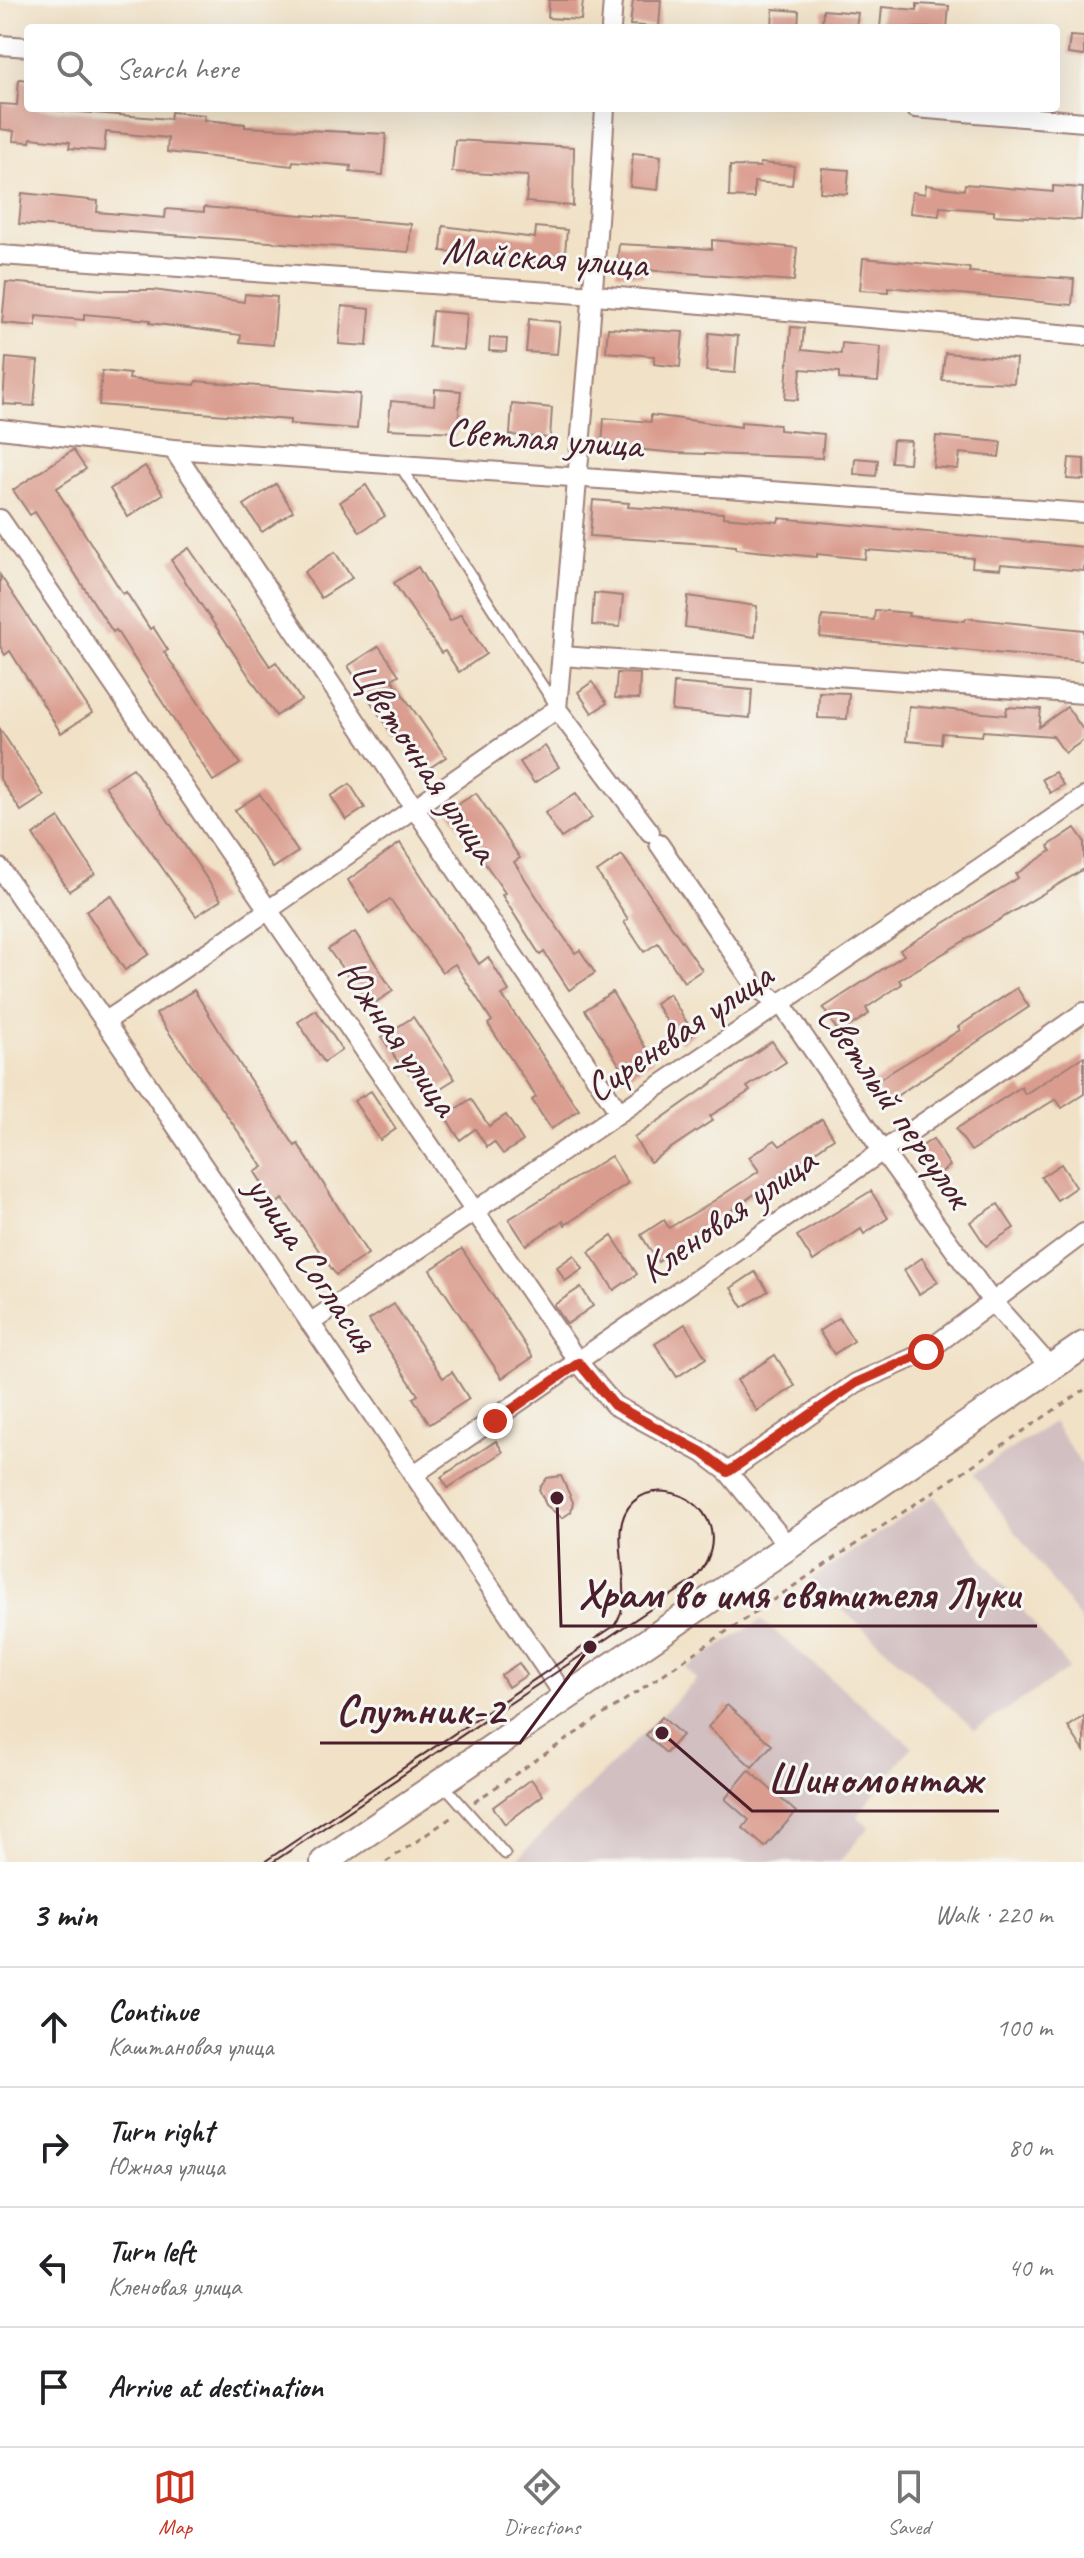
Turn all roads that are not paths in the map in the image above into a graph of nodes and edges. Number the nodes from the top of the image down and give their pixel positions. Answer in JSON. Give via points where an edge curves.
{"nodes":[{"id":1,"x":613,"y":0,"type":"edge"},
{"id":2,"x":611,"y":24,"type":"edge"},
{"id":3,"x":0,"y":45,"type":"edge"},
{"id":4,"x":24,"y":47,"type":"edge"},
{"id":5,"x":605,"y":112,"type":"edge"},
{"id":6,"x":963,"y":112,"type":"edge"},
{"id":7,"x":1084,"y":122,"type":"edge"},
{"id":8,"x":0,"y":255,"type":"edge"},
{"id":9,"x":595,"y":295,"type":"junction"},
{"id":10,"x":1084,"y":336,"type":"edge"},
{"id":11,"x":0,"y":429,"type":"edge"},
{"id":12,"x":173,"y":449,"type":"junction"},
{"id":13,"x":398,"y":463,"type":"junction"},
{"id":14,"x":575,"y":476,"type":"junction"},
{"id":15,"x":1084,"y":513,"type":"edge"},
{"id":16,"x":0,"y":519,"type":"edge"},
{"id":17,"x":562,"y":656,"type":"junction"},
{"id":18,"x":1084,"y":694,"type":"edge"},
{"id":19,"x":557,"y":709,"type":"junction"},
{"id":20,"x":1084,"y":797,"type":"edge"},
{"id":21,"x":412,"y":808,"type":"junction"},
{"id":22,"x":0,"y":868,"type":"edge"},
{"id":23,"x":269,"y":912,"type":"junction"},
{"id":24,"x":782,"y":1005,"type":"junction"},
{"id":25,"x":1084,"y":1012,"type":"edge"},
{"id":26,"x":106,"y":1021,"type":"junction"},
{"id":27,"x":619,"y":1112,"type":"junction"},
{"id":28,"x":881,"y":1149,"type":"junction"},
{"id":29,"x":477,"y":1213,"type":"junction"},
{"id":30,"x":1084,"y":1233,"type":"edge"},
{"id":31,"x":991,"y":1300,"type":"junction"},
{"id":32,"x":310,"y":1323,"type":"junction"},
{"id":33,"x":1084,"y":1345,"type":"edge"},
{"id":34,"x":579,"y":1363,"type":"junction"},
{"id":35,"x":1051,"y":1368,"type":"junction"},
{"id":36,"x":728,"y":1472,"type":"junction"},
{"id":37,"x":413,"y":1475,"type":"junction"},
{"id":38,"x":788,"y":1546,"type":"junction"},
{"id":39,"x":566,"y":1698,"type":"junction"},
{"id":40,"x":442,"y":1782,"type":"junction"},
{"id":41,"x":505,"y":1854,"type":"dead end"},
{"id":42,"x":324,"y":1862,"type":"edge"}],
"edges":[{"from":1,"to":2,"type":"street"},
{"from":3,"to":4,"type":"street"},
{"from":5,"to":9,"type":"street"},
{"from":6,"to":7,"type":"street"},
{"from":8,"to":9,"type":"street","name":"Майская улица"},
{"from":9,"to":10,"type":"street","name":"Майская улица"},
{"from":9,"to":14,"type":"street"},
{"from":11,"to":12,"type":"street","name":"Светлая улица"},
{"from":12,"to":13,"type":"street","name":"Светлая улица"},
{"from":12,"to":21,"type":"street","name":"Цветочная улица"},
{"from":13,"to":14,"type":"street","name":"Светлая улица"},
{"from":13,"to":19,"type":"lane"},
{"from":14,"to":15,"type":"street","name":"Светлая улица"},
{"from":14,"to":17,"type":"street"},
{"from":16,"to":23,"type":"street","name":"Южная улица"},
{"from":17,"to":18,"type":"street"},
{"from":17,"to":19,"type":"street"},
{"from":19,"to":21,"type":"street"},
{"from":19,"to":24,"type":"street","name":"Светлый переулок","via":[[756,987]]},
{"from":20,"to":24,"type":"street","name":"Сиреневая улица"},
{"from":21,"to":23,"type":"street"},
{"from":21,"to":27,"type":"street","name":"Цветочная улица"},
{"from":22,"to":26,"type":"street","name":"улица Согласия"},
{"from":23,"to":26,"type":"street"},
{"from":23,"to":29,"type":"street","name":"Южная улица"},
{"from":24,"to":27,"type":"street","name":"Сиреневая улица"},
{"from":24,"to":28,"type":"street","name":"Светлый переулок"},
{"from":25,"to":28,"type":"street","name":"Кленовая улица"},
{"from":26,"to":32,"type":"street","name":"улица Согласия"},
{"from":27,"to":29,"type":"street","name":"Сиреневая улица"},
{"from":28,"to":31,"type":"street","name":"Светлый переулок"},
{"from":28,"to":34,"type":"street","name":"Кленовая улица"},
{"from":29,"to":32,"type":"street","name":"Сиреневая улица"},
{"from":29,"to":34,"type":"street","name":"Южная улица"},
{"from":30,"to":31,"type":"street"},
{"from":31,"to":35,"type":"street","name":"Светлый переулок"},
{"from":31,"to":36,"type":"street","via":[[926,1352],[856,1383]]},
{"from":32,"to":37,"type":"street","name":"улица Согласия"},
{"from":33,"to":35,"type":"main road"},
{"from":34,"to":36,"type":"street","name":"Южная улица","via":[[614,1405]]},
{"from":34,"to":37,"type":"street","name":"Кленовая улица"},
{"from":35,"to":38,"type":"main road"},
{"from":36,"to":38,"type":"street","name":"Южная улица"},
{"from":37,"to":39,"type":"street","name":"улица Согласия"},
{"from":38,"to":39,"type":"main road"},
{"from":39,"to":40,"type":"main road"},
{"from":40,"to":41,"type":"lane"},
{"from":40,"to":42,"type":"main road"}]}
